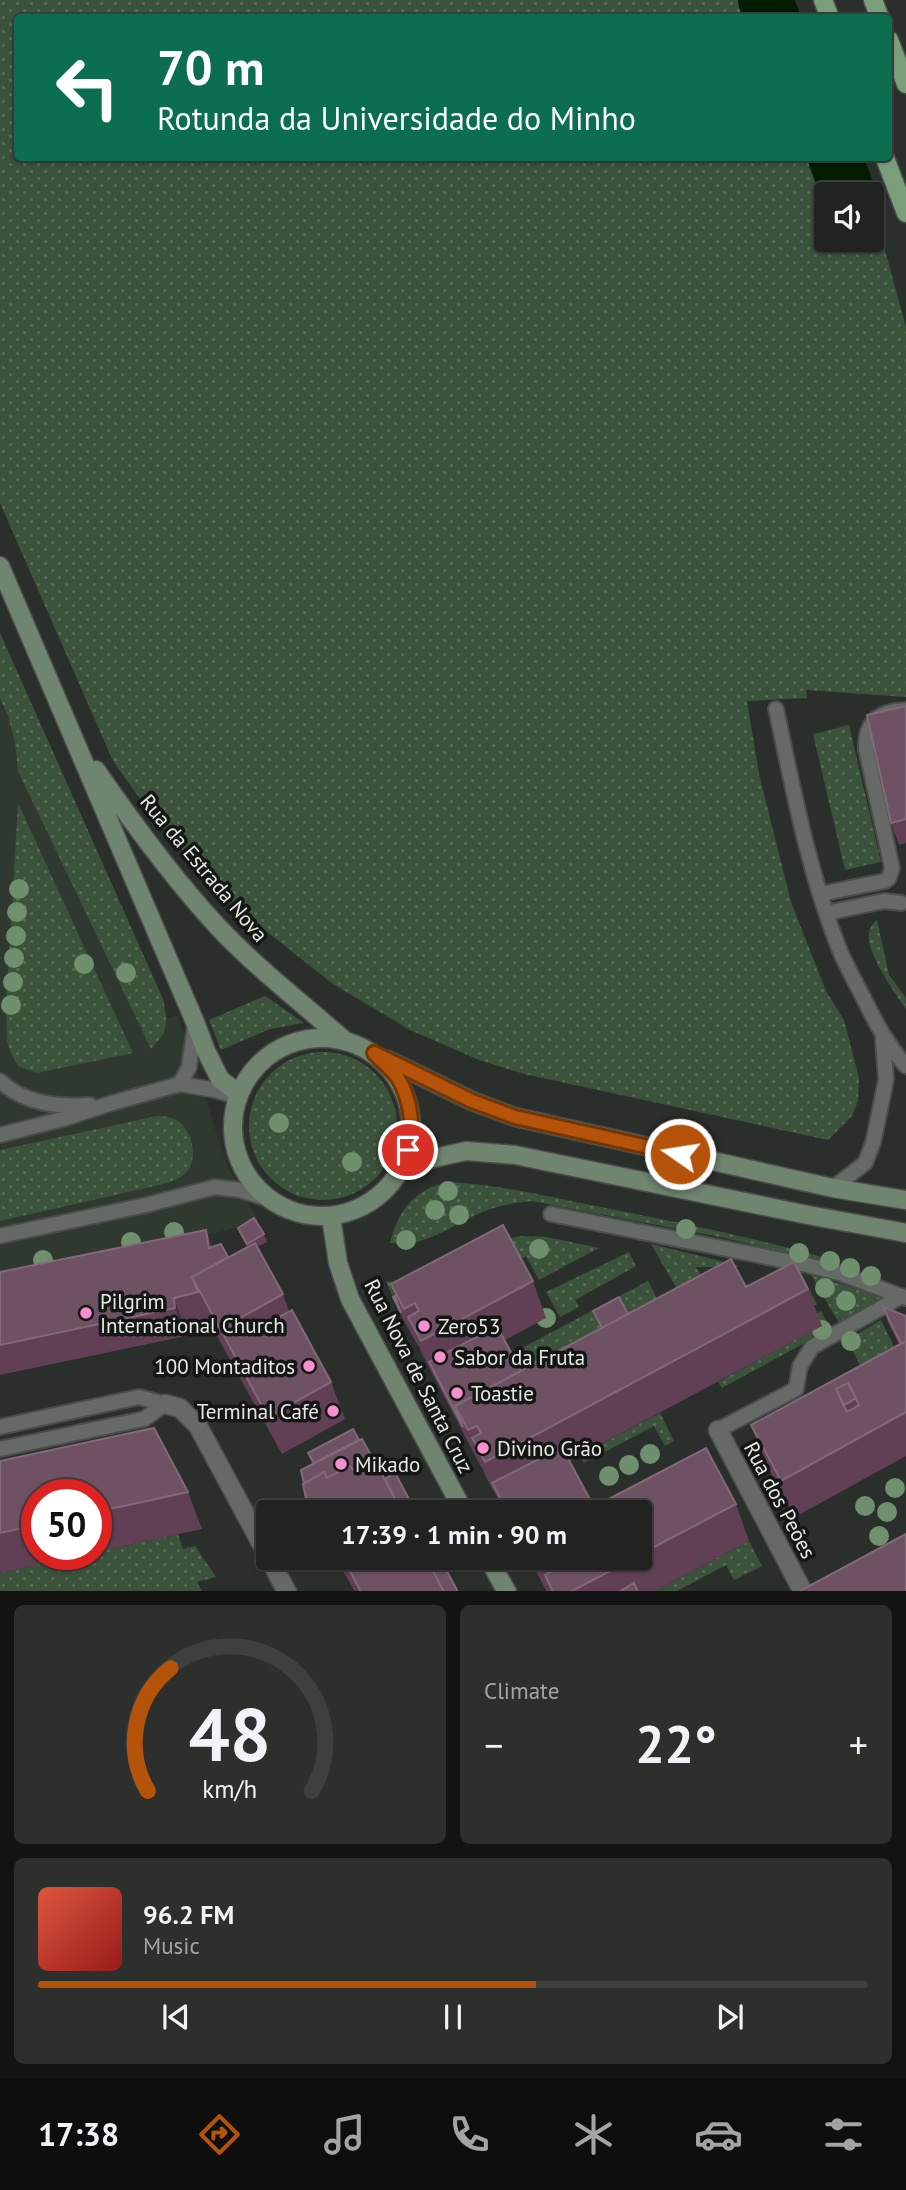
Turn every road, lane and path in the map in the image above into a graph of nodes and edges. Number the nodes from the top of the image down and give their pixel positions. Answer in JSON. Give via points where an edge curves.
{"nodes":[{"id":1,"x":892,"y":48,"type":"edge"},
{"id":2,"x":906,"y":84,"type":"edge"},
{"id":3,"x":886,"y":161,"type":"edge"},
{"id":4,"x":906,"y":213,"type":"edge"},
{"id":5,"x":0,"y":566,"type":"edge"},
{"id":6,"x":776,"y":709,"type":"dead end"},
{"id":7,"x":906,"y":710,"type":"edge"},
{"id":8,"x":76,"y":742,"type":"junction"},
{"id":9,"x":820,"y":894,"type":"junction"},
{"id":10,"x":901,"y":903,"type":"dead end"},
{"id":11,"x":826,"y":913,"type":"junction"},
{"id":12,"x":195,"y":1022,"type":"junction"},
{"id":13,"x":883,"y":1035,"type":"junction"},
{"id":14,"x":343,"y":1039,"type":"junction"},
{"id":15,"x":374,"y":1053,"type":"junction"},
{"id":16,"x":906,"y":1066,"type":"edge"},
{"id":17,"x":0,"y":1081,"type":"edge"},
{"id":18,"x":180,"y":1084,"type":"junction"},
{"id":19,"x":238,"y":1096,"type":"junction"},
{"id":20,"x":112,"y":1103,"type":"junction"},
{"id":21,"x":0,"y":1135,"type":"edge"},
{"id":22,"x":403,"y":1165,"type":"junction"},
{"id":23,"x":833,"y":1188,"type":"junction"},
{"id":24,"x":268,"y":1199,"type":"junction"},
{"id":25,"x":906,"y":1200,"type":"edge"},
{"id":26,"x":551,"y":1214,"type":"dead end"},
{"id":27,"x":331,"y":1217,"type":"junction"},
{"id":28,"x":906,"y":1233,"type":"edge"},
{"id":29,"x":0,"y":1236,"type":"edge"},
{"id":30,"x":904,"y":1297,"type":"edge"},
{"id":31,"x":165,"y":1404,"type":"junction"},
{"id":32,"x":0,"y":1427,"type":"edge"},
{"id":33,"x":718,"y":1430,"type":"joint"},
{"id":34,"x":0,"y":1449,"type":"edge"},
{"id":35,"x":458,"y":1500,"type":"edge"},
{"id":36,"x":256,"y":1535,"type":"edge"},
{"id":37,"x":275,"y":1570,"type":"edge"},
{"id":38,"x":495,"y":1570,"type":"edge"},
{"id":39,"x":287,"y":1591,"type":"edge"},
{"id":40,"x":507,"y":1591,"type":"edge"},
{"id":41,"x":803,"y":1591,"type":"edge"}],
"edges":[{"from":1,"to":2,"type":"main road"},
{"from":3,"to":4,"type":"main road"},
{"from":5,"to":8,"type":"main road","name":"Rua da Estrada Nova"},
{"from":6,"to":9,"type":"lane"},
{"from":7,"to":9,"type":"lane","via":[[884,713],[865,737],[892,868],[889,878]]},
{"from":8,"to":12,"type":"main road","name":"Rua da Estrada Nova"},
{"from":8,"to":14,"type":"main road","name":"Rua da Estrada Nova","via":[[141,834],[220,929]]},
{"from":9,"to":11,"type":"lane"},
{"from":10,"to":11,"type":"lane","via":[[884,901]]},
{"from":11,"to":13,"type":"lane"},
{"from":12,"to":18,"type":"lane","via":[[189,1067]]},
{"from":12,"to":19,"type":"main road","name":"Rua da Estrada Nova","via":[[219,1079]]},
{"from":13,"to":16,"type":"lane"},
{"from":13,"to":23,"type":"lane","via":[[886,1080],[873,1143],[865,1163]]},
{"from":14,"to":15,"type":"main road"},
{"from":14,"to":19,"type":"main road","via":[[291,1042],[268,1055],[249,1074]]},
{"from":15,"to":22,"type":"main road","via":[[397,1077],[410,1105],[412,1135]]},
{"from":15,"to":23,"type":"main road","via":[[515,1117]]},
{"from":17,"to":20,"type":"lane","via":[[16,1095],[37,1102]]},
{"from":18,"to":19,"type":"lane"},
{"from":18,"to":20,"type":"lane"},
{"from":19,"to":24,"type":"main road","via":[[233,1136],[239,1160]]},
{"from":20,"to":21,"type":"lane"},
{"from":22,"to":27,"type":"main road","via":[[388,1191],[359,1209]]},
{"from":22,"to":28,"type":"main road","via":[[466,1151],[515,1154]]},
{"from":23,"to":25,"type":"main road"},
{"from":24,"to":27,"type":"main road","via":[[290,1211]]},
{"from":24,"to":29,"type":"lane","via":[[215,1187]]},
{"from":26,"to":30,"type":"lane","via":[[807,1265]]},
{"from":27,"to":35,"type":"main road","name":"Rua Nova de Santa Cruz","via":[[338,1263],[350,1299]]},
{"from":30,"to":33,"type":"lane","via":[[812,1347],[800,1366],[796,1389]]},
{"from":31,"to":32,"type":"lane","via":[[139,1397]]},
{"from":31,"to":34,"type":"lane","via":[[144,1419]]},
{"from":31,"to":36,"type":"street","via":[[180,1408],[198,1426]]},
{"from":33,"to":41,"type":"street","name":"Rua dos Peões"},
{"from":37,"to":39,"type":"street"},
{"from":38,"to":40,"type":"main road"}]}
